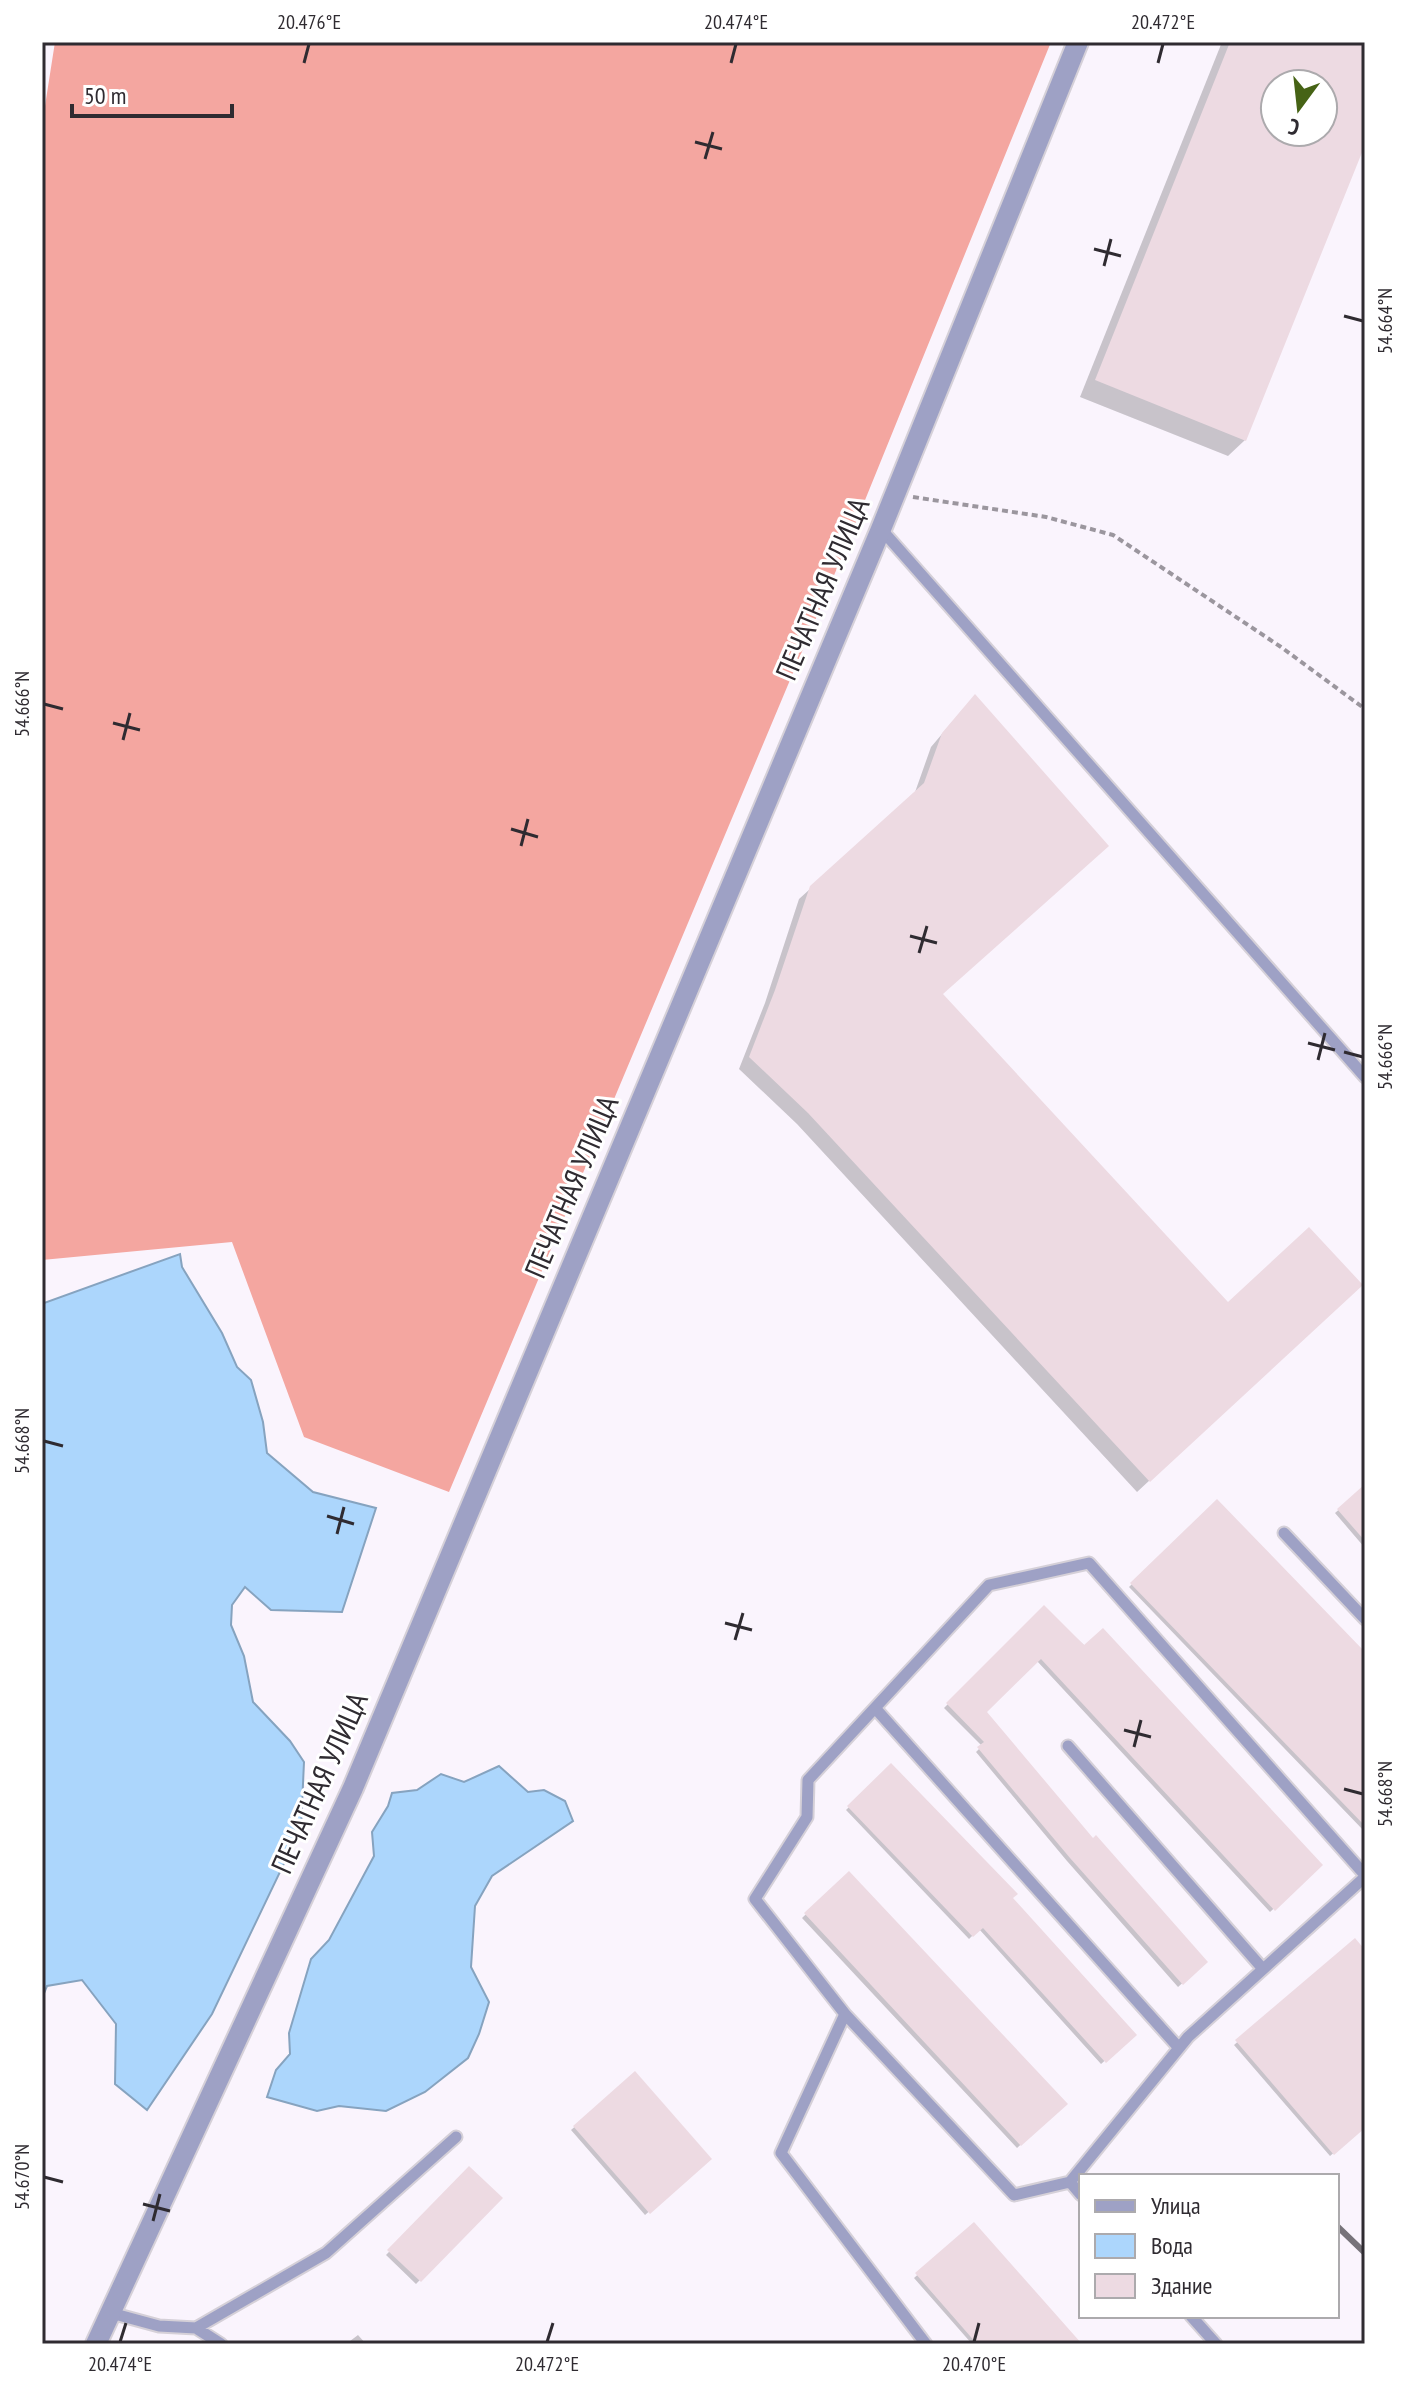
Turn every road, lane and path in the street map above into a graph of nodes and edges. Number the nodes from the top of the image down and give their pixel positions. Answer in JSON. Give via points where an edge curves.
{"nodes":[{"id":1,"x":1078,"y":42,"type":"edge"},
{"id":2,"x":895,"y":495,"type":"junction"},
{"id":3,"x":881,"y":529,"type":"junction"},
{"id":4,"x":1365,"y":709,"type":"edge"},
{"id":5,"x":1365,"y":1077,"type":"edge"},
{"id":6,"x":1284,"y":1533,"type":"dead end"},
{"id":7,"x":1365,"y":1619,"type":"edge"},
{"id":8,"x":875,"y":1708,"type":"junction"},
{"id":9,"x":1068,"y":1746,"type":"dead end"},
{"id":10,"x":1365,"y":1876,"type":"edge"},
{"id":11,"x":1263,"y":1969,"type":"junction"},
{"id":12,"x":845,"y":2014,"type":"junction"},
{"id":13,"x":1179,"y":2048,"type":"junction"},
{"id":14,"x":456,"y":2137,"type":"dead end"},
{"id":15,"x":1070,"y":2182,"type":"junction"},
{"id":16,"x":1079,"y":2193,"type":"edge"},
{"id":17,"x":111,"y":2313,"type":"junction"},
{"id":18,"x":1193,"y":2318,"type":"edge"},
{"id":19,"x":196,"y":2328,"type":"junction"},
{"id":20,"x":96,"y":2344,"type":"edge"},
{"id":21,"x":221,"y":2344,"type":"edge"},
{"id":22,"x":926,"y":2344,"type":"edge"},
{"id":23,"x":1216,"y":2344,"type":"edge"}],
"edges":[{"from":1,"to":2,"type":"street","name":"ПЕЧАТНАЯ УЛИЦА"},
{"from":2,"to":3,"type":"street","name":"ПЕЧАТНАЯ УЛИЦА"},
{"from":2,"to":4,"type":"path","via":[[1046,517],[1113,535]]},
{"from":3,"to":5,"type":"lane"},
{"from":3,"to":17,"type":"street","name":"ПЕЧАТНАЯ УЛИЦА","via":[[353,1788]]},
{"from":6,"to":7,"type":"lane"},
{"from":8,"to":10,"type":"lane","via":[[989,1585],[1089,1563]]},
{"from":8,"to":12,"type":"lane","via":[[808,1780],[807,1817],[755,1899]]},
{"from":8,"to":13,"type":"lane"},
{"from":9,"to":11,"type":"lane"},
{"from":10,"to":11,"type":"lane"},
{"from":11,"to":13,"type":"lane"},
{"from":12,"to":15,"type":"lane","via":[[1014,2195]]},
{"from":12,"to":22,"type":"lane","via":[[781,2153]]},
{"from":13,"to":15,"type":"lane"},
{"from":14,"to":19,"type":"lane","via":[[326,2253]]},
{"from":15,"to":16,"type":"lane"},
{"from":17,"to":19,"type":"lane","via":[[159,2326]]},
{"from":17,"to":20,"type":"street","name":"ПЕЧАТНАЯ УЛИЦА"},
{"from":18,"to":23,"type":"lane"},
{"from":19,"to":21,"type":"lane"}]}
